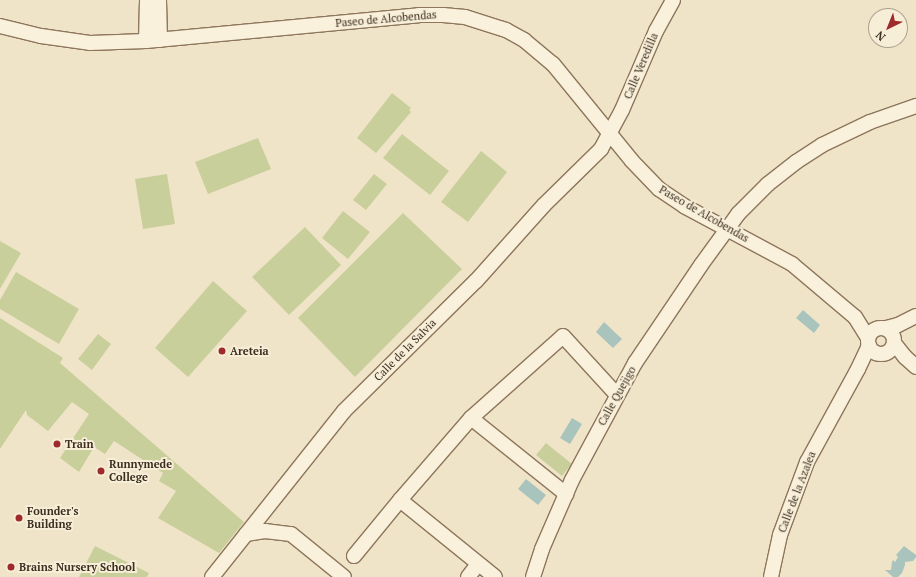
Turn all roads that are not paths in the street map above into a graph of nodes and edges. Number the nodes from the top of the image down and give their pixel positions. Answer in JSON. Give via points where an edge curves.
{"nodes":[{"id":1,"x":147,"y":0,"type":"edge"},
{"id":2,"x":159,"y":0,"type":"edge"},
{"id":3,"x":674,"y":0,"type":"edge"},
{"id":4,"x":0,"y":26,"type":"edge"},
{"id":5,"x":153,"y":41,"type":"junction"},
{"id":6,"x":916,"y":106,"type":"edge"},
{"id":7,"x":609,"y":133,"type":"junction"},
{"id":8,"x":728,"y":230,"type":"junction"},
{"id":9,"x":913,"y":317,"type":"edge"},
{"id":10,"x":881,"y":337,"type":"junction"},
{"id":11,"x":916,"y":367,"type":"edge"},
{"id":12,"x":858,"y":369,"type":"junction"},
{"id":13,"x":617,"y":395,"type":"junction"},
{"id":14,"x":471,"y":418,"type":"junction"},
{"id":15,"x":566,"y":494,"type":"junction"},
{"id":16,"x":400,"y":500,"type":"junction"},
{"id":17,"x":246,"y":534,"type":"junction"},
{"id":18,"x":354,"y":556,"type":"dead end"},
{"id":19,"x":478,"y":564,"type":"junction"},
{"id":20,"x":212,"y":577,"type":"edge"},
{"id":21,"x":344,"y":577,"type":"edge"},
{"id":22,"x":468,"y":577,"type":"edge"},
{"id":23,"x":495,"y":577,"type":"edge"},
{"id":24,"x":533,"y":577,"type":"edge"},
{"id":25,"x":771,"y":577,"type":"edge"}],
"edges":[{"from":1,"to":5,"type":"street"},
{"from":2,"to":5,"type":"street"},
{"from":3,"to":7,"type":"street","name":"Calle Veredilla","via":[[656,31],[622,110]]},
{"from":4,"to":5,"type":"street","name":"Paseo de Alcobendas","via":[[41,36],[90,43]]},
{"from":5,"to":7,"type":"street","name":"Paseo de Alcobendas","via":[[420,15],[443,14],[465,17],[506,30],[542,53],[568,80]]},
{"from":6,"to":8,"type":"street","name":"Calle Quejigo","via":[[870,122],[822,145],[796,162],[755,196],[738,214]]},
{"from":7,"to":8,"type":"street","name":"Paseo de Alcobendas","via":[[659,189]]},
{"from":7,"to":17,"type":"street","name":"Calle de la Salvia","via":[[601,149],[544,205],[476,280],[344,411]]},
{"from":8,"to":10,"type":"street","name":"Paseo de Alcobendas","via":[[792,264]]},
{"from":8,"to":13,"type":"street","name":"Calle Quejigo","via":[[665,317]]},
{"from":9,"to":10,"type":"street"},
{"from":10,"to":11,"type":"street"},
{"from":10,"to":12,"type":"street","name":"Calle de la Azalea"},
{"from":10,"to":12,"type":"street","name":"Calle de la Azalea","via":[[890,350]]},
{"from":12,"to":25,"type":"street","name":"Calle de la Azalea","via":[[807,462],[780,536]]},
{"from":13,"to":14,"type":"street","via":[[563,336]]},
{"from":13,"to":15,"type":"street","name":"Calle Quejigo"},
{"from":14,"to":15,"type":"street"},
{"from":14,"to":16,"type":"street"},
{"from":15,"to":24,"type":"street","name":"Calle Quejigo"},
{"from":16,"to":18,"type":"street"},
{"from":16,"to":19,"type":"street"},
{"from":17,"to":20,"type":"street","name":"Calle de la Salvia"},
{"from":17,"to":21,"type":"street","via":[[266,531],[291,534]]},
{"from":19,"to":22,"type":"street"},
{"from":19,"to":23,"type":"street"}]}
